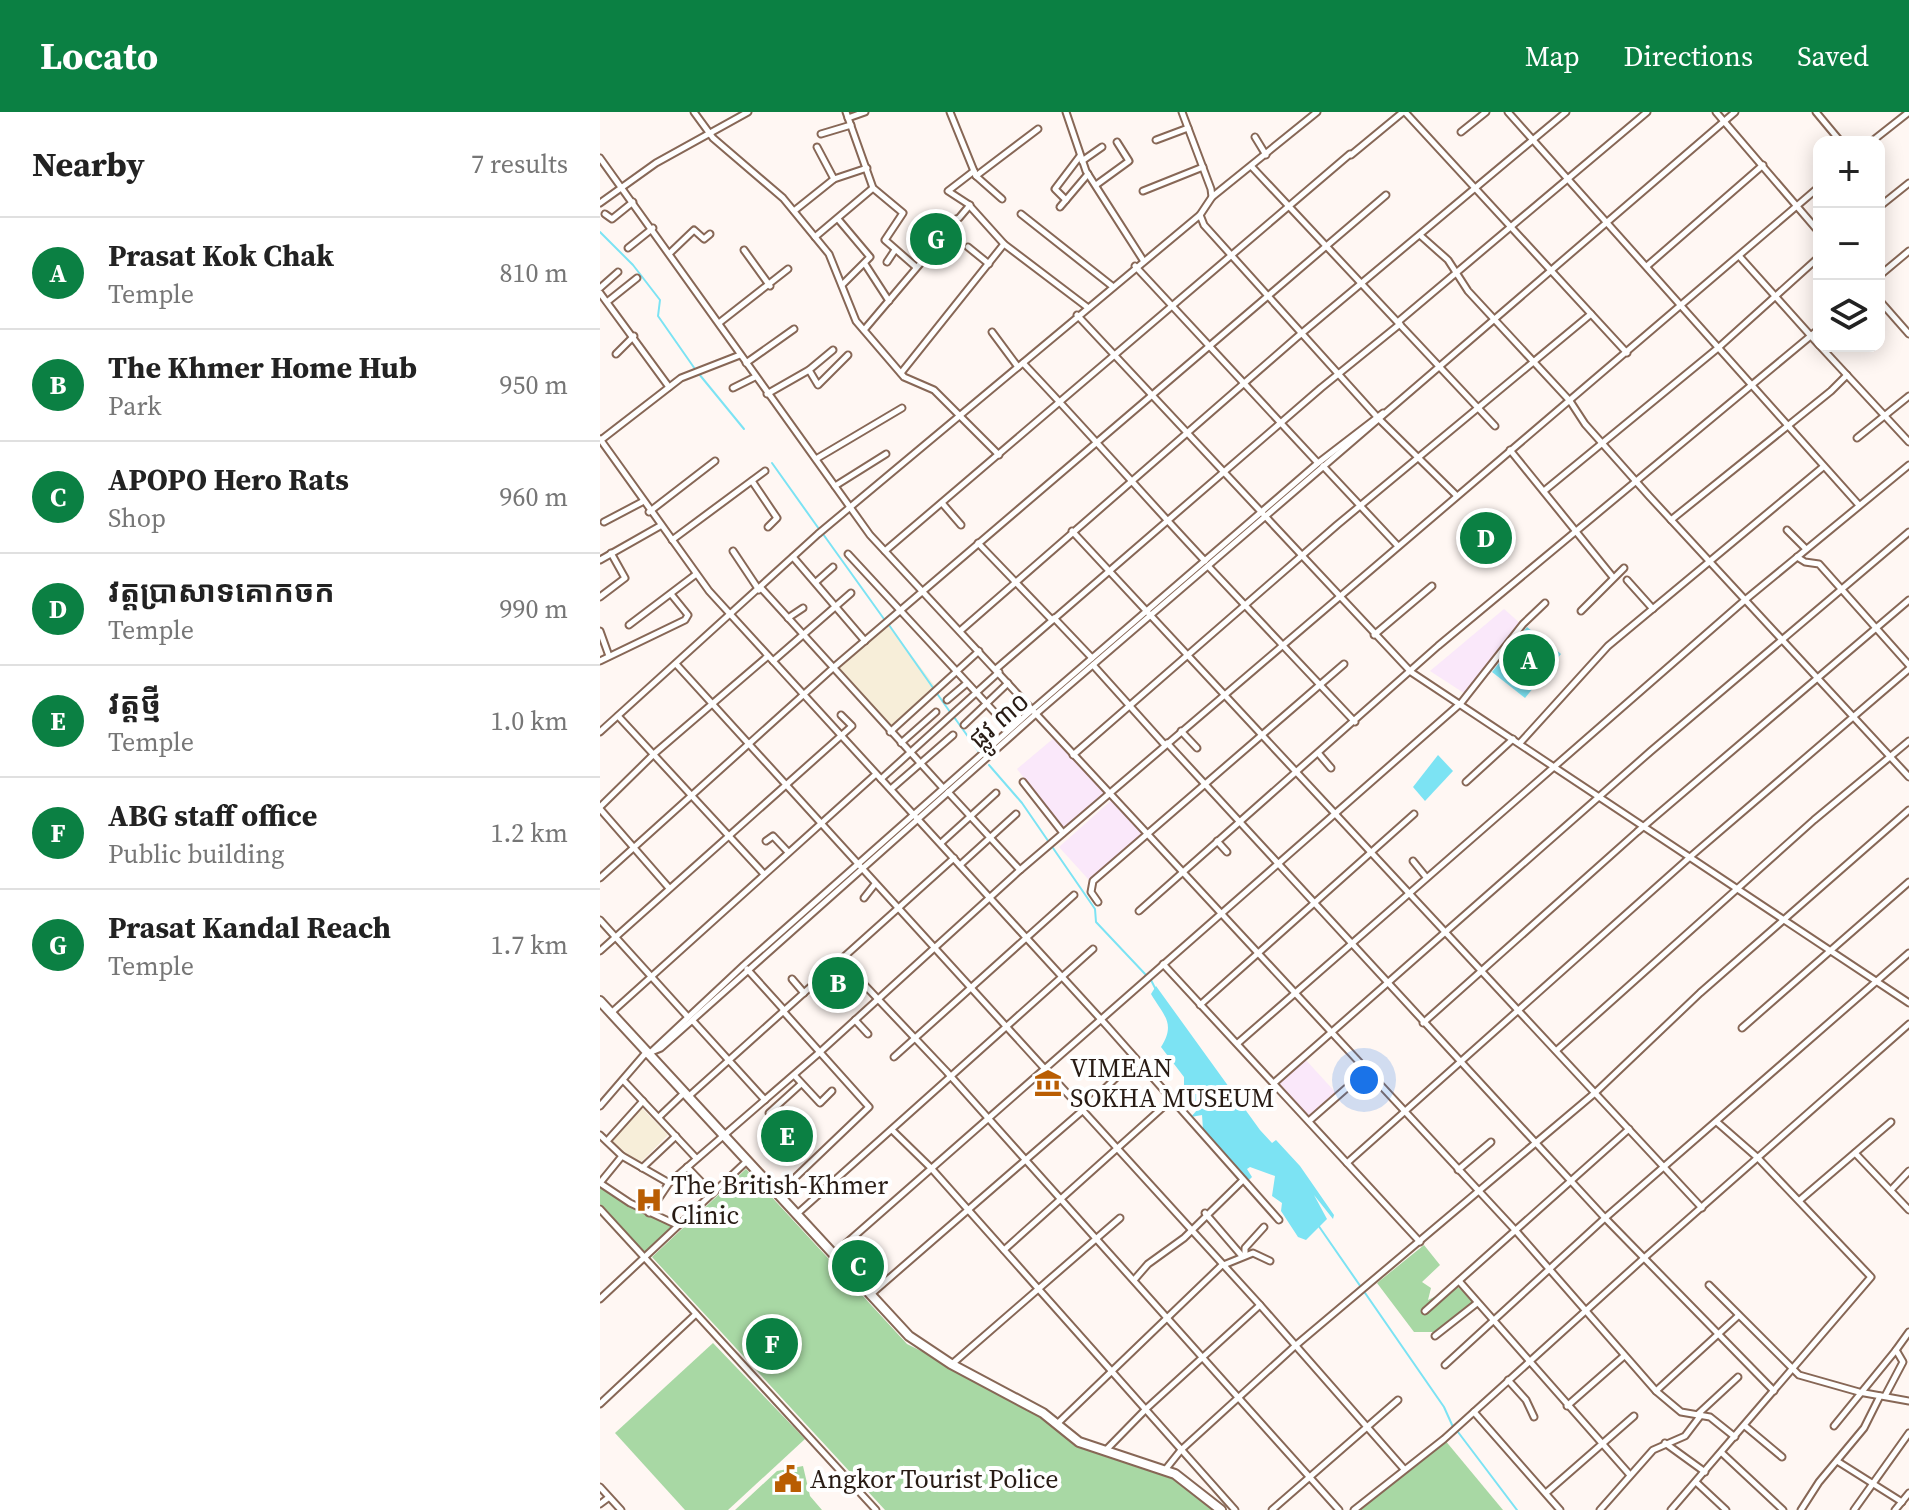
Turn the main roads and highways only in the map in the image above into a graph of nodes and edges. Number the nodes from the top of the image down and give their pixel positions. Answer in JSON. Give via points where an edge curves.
{"nodes":[{"id":1,"x":600,"y":1001,"type":"edge"},
{"id":2,"x":1221,"y":1510,"type":"edge"}],
"edges":[{"from":1,"to":2,"type":"main road","via":[[902,1331],[1024,1402],[1079,1442],[1184,1479]]}]}
